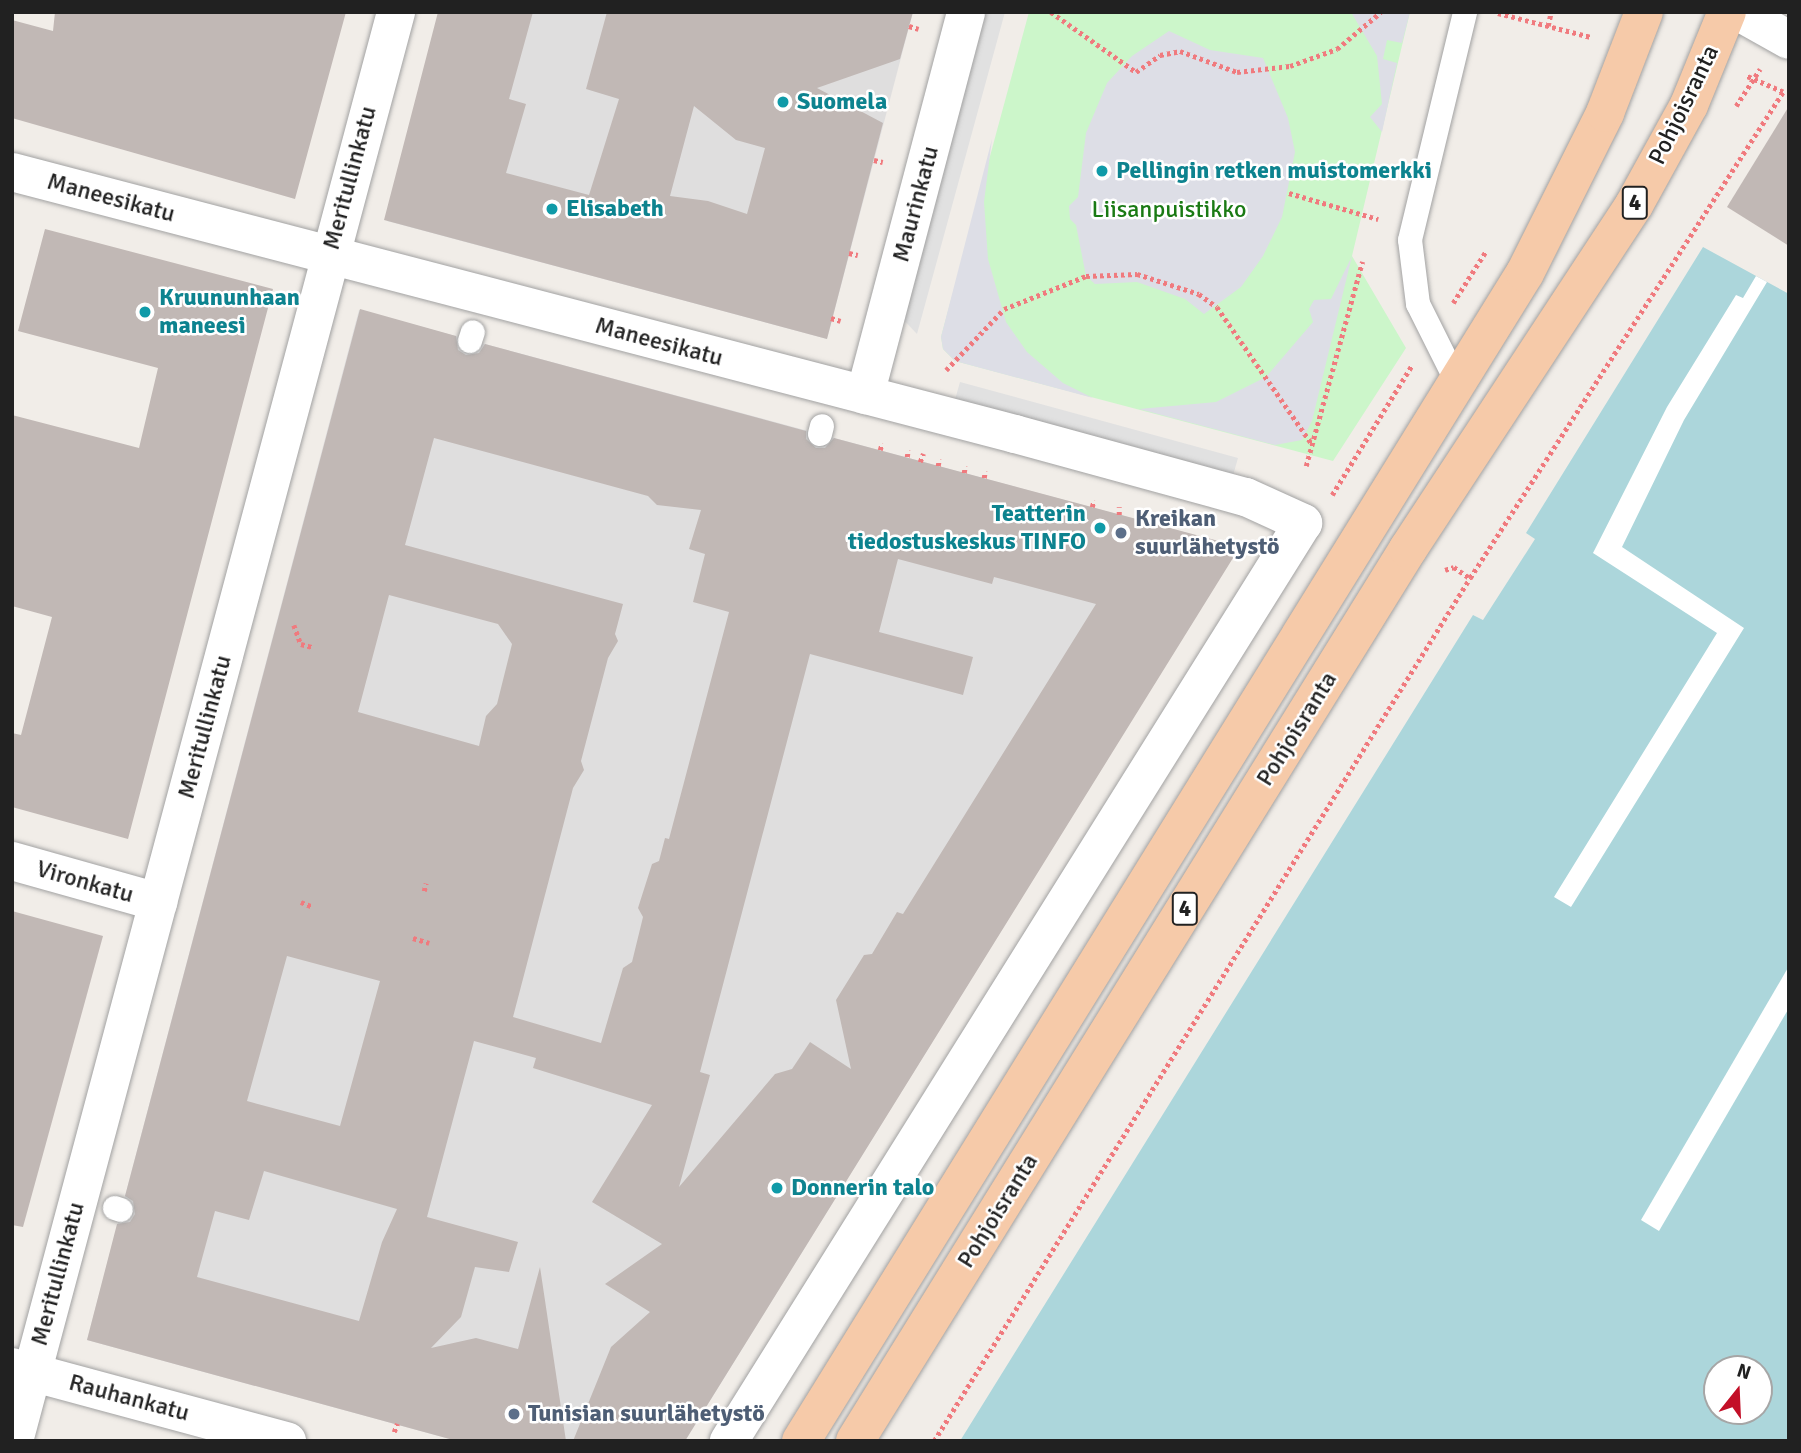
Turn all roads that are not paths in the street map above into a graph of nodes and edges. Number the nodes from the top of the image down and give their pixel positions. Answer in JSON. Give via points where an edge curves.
{"nodes":[{"id":1,"x":396,"y":12,"type":"edge"},
{"id":2,"x":966,"y":12,"type":"edge"},
{"id":3,"x":1465,"y":12,"type":"edge"},
{"id":4,"x":1644,"y":12,"type":"edge"},
{"id":5,"x":1727,"y":12,"type":"edge"},
{"id":6,"x":1739,"y":12,"type":"edge"},
{"id":7,"x":1789,"y":40,"type":"edge"},
{"id":8,"x":12,"y":172,"type":"edge"},
{"id":9,"x":329,"y":256,"type":"junction"},
{"id":10,"x":1457,"y":382,"type":"junction"},
{"id":11,"x":865,"y":395,"type":"junction"},
{"id":12,"x":12,"y":861,"type":"edge"},
{"id":13,"x":158,"y":902,"type":"junction"},
{"id":14,"x":22,"y":1370,"type":"edge"},
{"id":15,"x":14,"y":1441,"type":"edge"},
{"id":16,"x":287,"y":1441,"type":"edge"},
{"id":17,"x":729,"y":1441,"type":"edge"},
{"id":18,"x":801,"y":1441,"type":"edge"},
{"id":19,"x":855,"y":1441,"type":"edge"}],
"edges":[{"from":1,"to":9,"type":"street","name":"Meritullinkatu"},
{"from":2,"to":11,"type":"street","name":"Maurinkatu"},
{"from":3,"to":10,"type":"lane","via":[[1415,208],[1411,269],[1418,304]]},
{"from":4,"to":10,"type":"main road","name":"Pohjoisranta","via":[[1570,188],[1525,273]]},
{"from":5,"to":19,"type":"main road","name":"Pohjoisranta","number":"4","via":[[1689,105],[1634,205],[1408,549]]},
{"from":6,"to":7,"type":"street"},
{"from":8,"to":9,"type":"street","name":"Maneesikatu"},
{"from":9,"to":11,"type":"street","name":"Maneesikatu"},
{"from":9,"to":13,"type":"street","name":"Meritullinkatu"},
{"from":10,"to":18,"type":"main road","name":"Pohjoisranta","number":"4"},
{"from":11,"to":17,"type":"street","name":"Maneesikatu","via":[[1246,497],[1303,523]]},
{"from":12,"to":13,"type":"street","name":"Vironkatu"},
{"from":13,"to":14,"type":"street","name":"Meritullinkatu"},
{"from":14,"to":15,"type":"street","name":"Meritullinkatu"},
{"from":14,"to":16,"type":"street","name":"Rauhankatu"}]}
